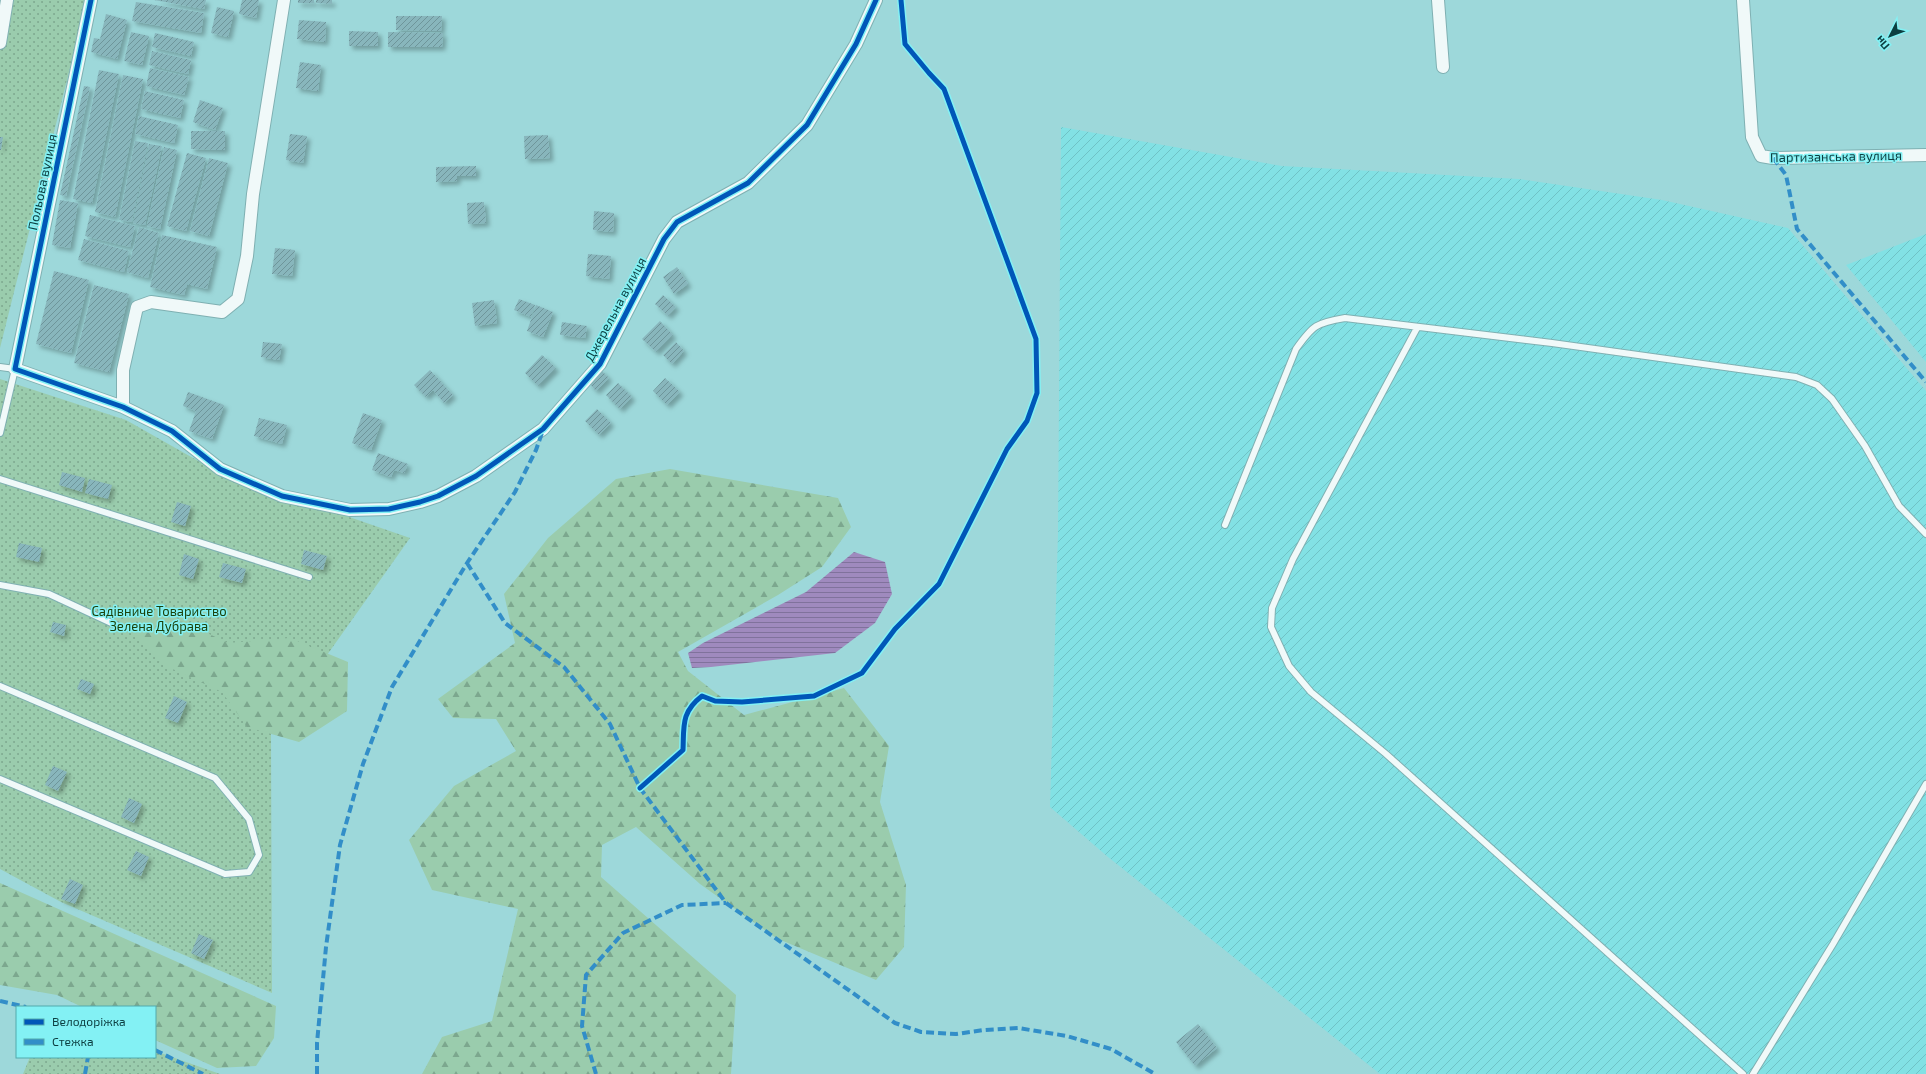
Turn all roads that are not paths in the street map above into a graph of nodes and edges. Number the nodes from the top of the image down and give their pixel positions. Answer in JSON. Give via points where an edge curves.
{"nodes":[{"id":1,"x":7,"y":0,"type":"edge"},
{"id":2,"x":91,"y":0,"type":"edge"},
{"id":3,"x":284,"y":0,"type":"edge"},
{"id":4,"x":876,"y":0,"type":"edge"},
{"id":5,"x":1438,"y":0,"type":"edge"},
{"id":6,"x":1743,"y":0,"type":"edge"},
{"id":7,"x":0,"y":43,"type":"edge"},
{"id":8,"x":1443,"y":67,"type":"dead end"},
{"id":9,"x":1926,"y":155,"type":"edge"},
{"id":10,"x":1417,"y":328,"type":"junction"},
{"id":11,"x":0,"y":367,"type":"edge"},
{"id":12,"x":14,"y":369,"type":"junction"},
{"id":13,"x":123,"y":407,"type":"junction"},
{"id":14,"x":0,"y":433,"type":"edge"},
{"id":15,"x":0,"y":479,"type":"edge"},
{"id":16,"x":1225,"y":525,"type":"dead end"},
{"id":17,"x":1926,"y":534,"type":"edge"},
{"id":18,"x":310,"y":577,"type":"dead end"},
{"id":19,"x":0,"y":585,"type":"edge"},
{"id":20,"x":120,"y":627,"type":"dead end"},
{"id":21,"x":0,"y":686,"type":"edge"},
{"id":22,"x":0,"y":779,"type":"edge"},
{"id":23,"x":1926,"y":784,"type":"edge"},
{"id":24,"x":1743,"y":1074,"type":"edge"},
{"id":25,"x":1753,"y":1074,"type":"edge"}],
"edges":[{"from":1,"to":7,"type":"street"},
{"from":2,"to":12,"type":"street","name":"Польова вулиця"},
{"from":3,"to":13,"type":"street","via":[[253,194],[247,256],[238,299],[222,312],[151,302],[137,307],[124,370]]},
{"from":4,"to":13,"type":"street","name":"Джерельна вулиця","via":[[856,44],[807,125],[748,184],[677,222],[664,239],[600,364],[544,429],[476,476],[438,496],[420,502],[389,509],[350,510],[282,496],[220,469],[172,431]]},
{"from":5,"to":8,"type":"street"},
{"from":6,"to":9,"type":"street","name":"Партизанська вулиця","via":[[1752,137],[1761,156],[1773,158]]},
{"from":10,"to":16,"type":"lane","via":[[1345,318],[1324,321],[1311,328],[1296,349]]},
{"from":10,"to":17,"type":"lane","via":[[1552,343],[1796,377],[1817,385],[1832,399],[1865,446],[1899,506]]},
{"from":10,"to":24,"type":"lane","via":[[1293,560],[1272,608],[1271,628],[1289,666],[1311,692],[1386,754]]},
{"from":11,"to":12,"type":"lane"},
{"from":12,"to":13,"type":"street","name":"Джерельна вулиця"},
{"from":12,"to":14,"type":"lane"},
{"from":15,"to":18,"type":"lane"},
{"from":19,"to":20,"type":"lane","via":[[49,594]]},
{"from":21,"to":22,"type":"lane","via":[[215,778],[248,819],[259,855],[249,872],[226,874]]},
{"from":23,"to":25,"type":"lane","via":[[1833,944]]}]}
